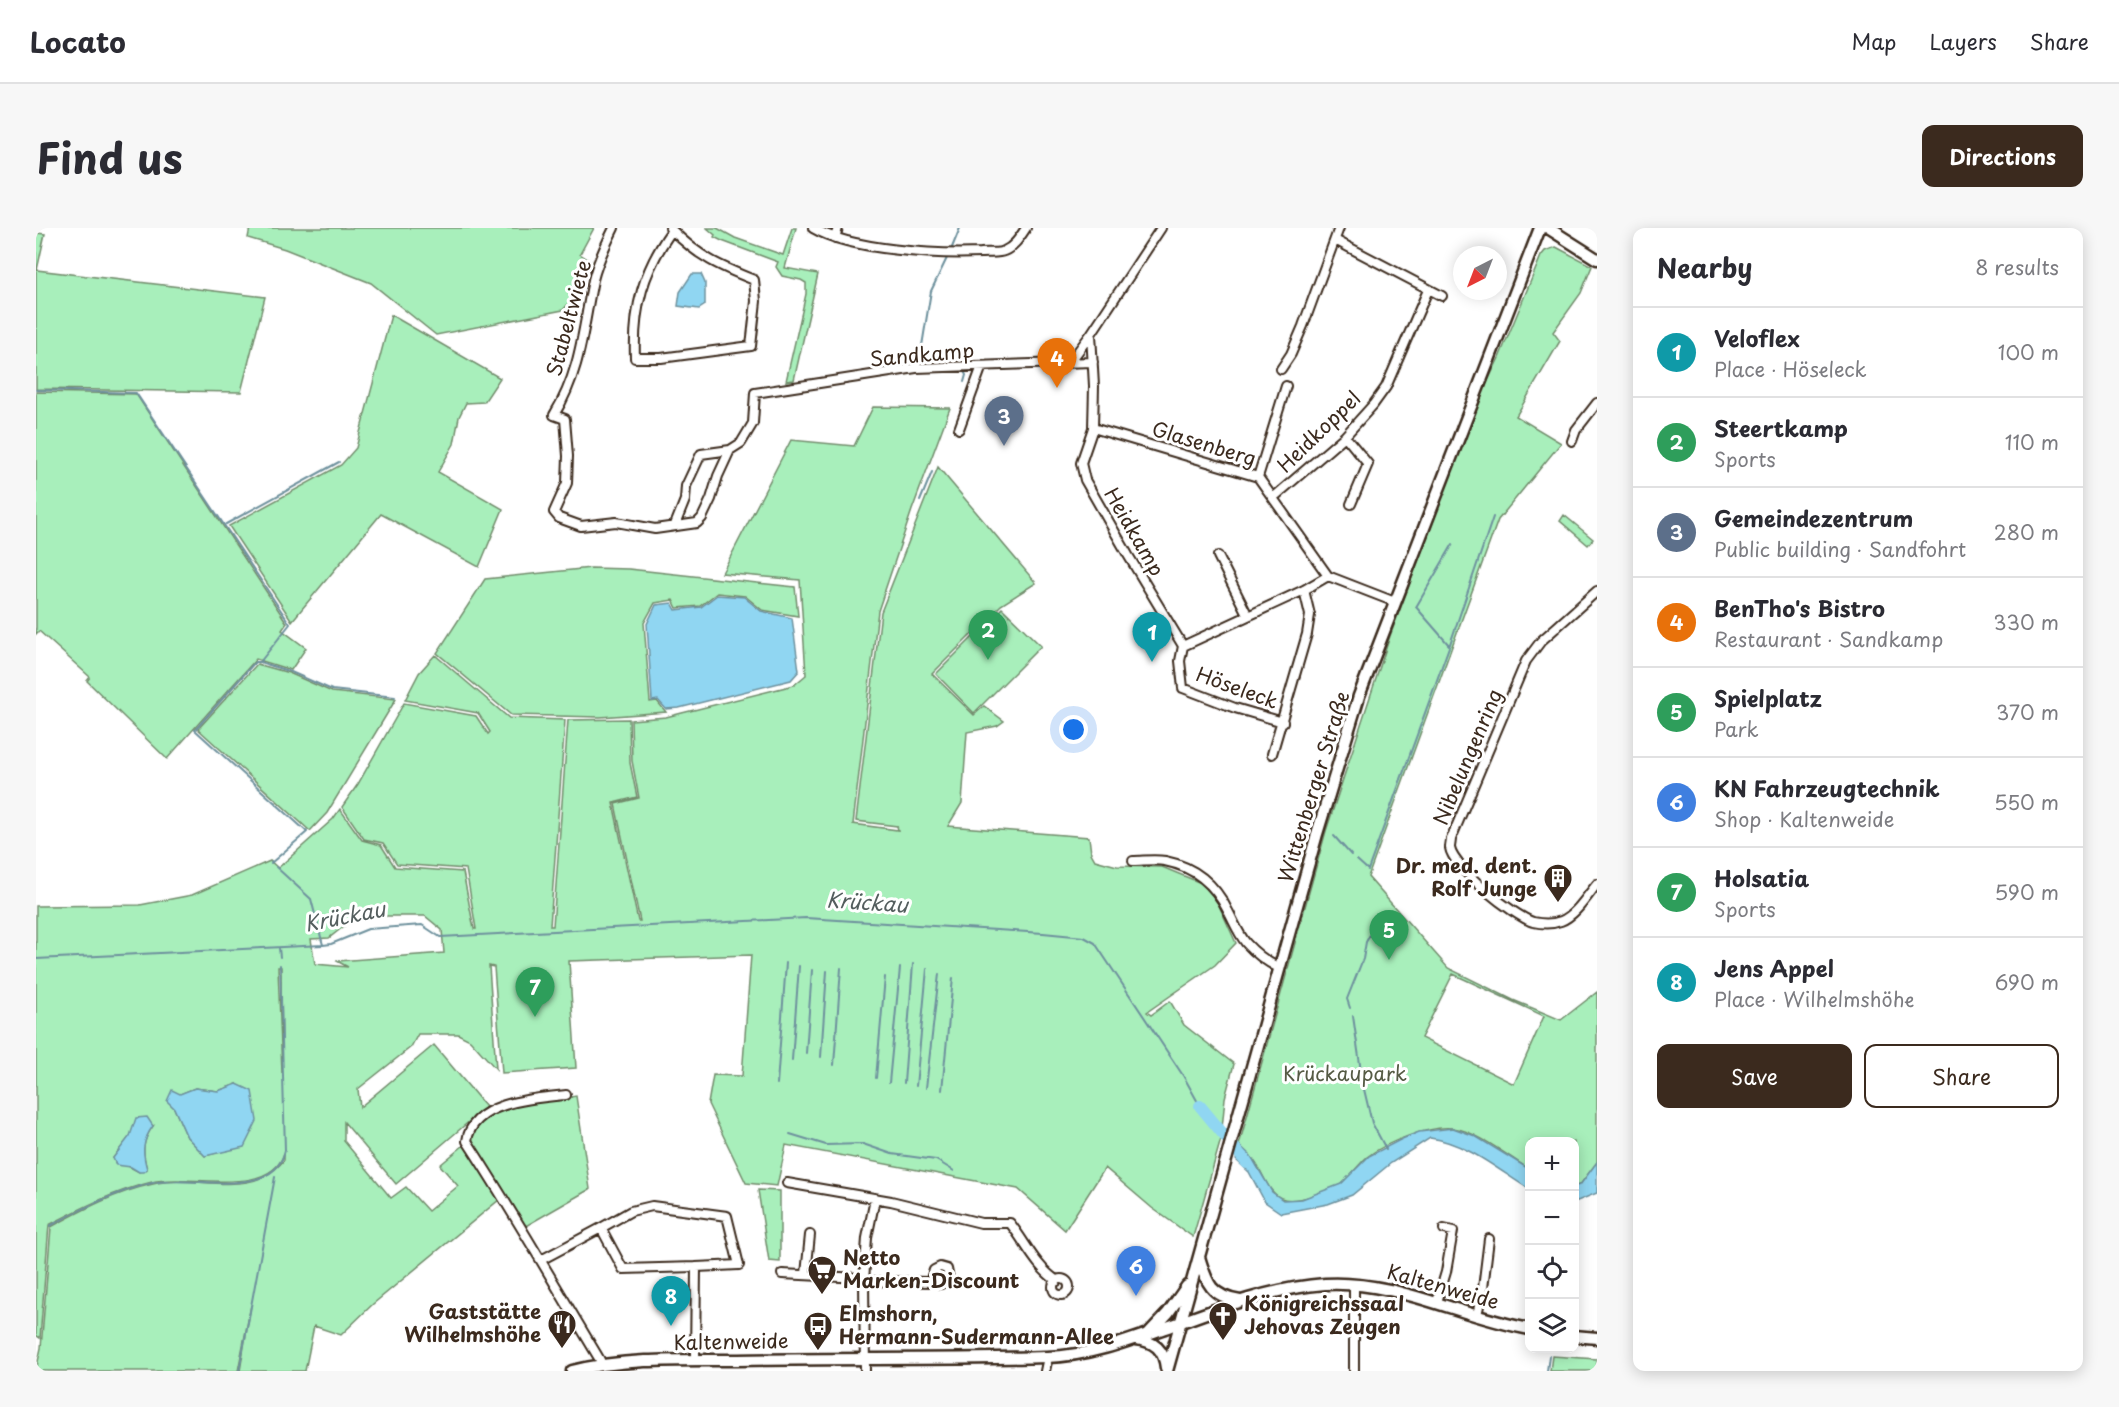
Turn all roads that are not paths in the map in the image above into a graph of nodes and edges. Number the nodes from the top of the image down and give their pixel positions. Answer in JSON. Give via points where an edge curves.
{"nodes":[{"id":1,"x":614,"y":228,"type":"edge"},
{"id":2,"x":813,"y":228,"type":"edge"},
{"id":3,"x":838,"y":228,"type":"edge"},
{"id":4,"x":1026,"y":228,"type":"edge"},
{"id":5,"x":1161,"y":228,"type":"edge"},
{"id":6,"x":1339,"y":228,"type":"edge"},
{"id":7,"x":1540,"y":228,"type":"edge"},
{"id":8,"x":1548,"y":228,"type":"edge"},
{"id":9,"x":671,"y":229,"type":"edge"},
{"id":10,"x":835,"y":238,"type":"junction"},
{"id":11,"x":1335,"y":240,"type":"junction"},
{"id":12,"x":1597,"y":260,"type":"edge"},
{"id":13,"x":1428,"y":290,"type":"junction"},
{"id":14,"x":1442,"y":296,"type":"dead end"},
{"id":15,"x":1091,"y":334,"type":"junction"},
{"id":16,"x":1070,"y":362,"type":"junction"},
{"id":17,"x":1093,"y":362,"type":"junction"},
{"id":18,"x":982,"y":366,"type":"junction"},
{"id":19,"x":1281,"y":369,"type":"dead end"},
{"id":20,"x":1286,"y":386,"type":"dead end"},
{"id":21,"x":1597,"y":403,"type":"edge"},
{"id":22,"x":1093,"y":428,"type":"junction"},
{"id":23,"x":959,"y":429,"type":"dead end"},
{"id":24,"x":1345,"y":436,"type":"junction"},
{"id":25,"x":1572,"y":441,"type":"dead end"},
{"id":26,"x":730,"y":450,"type":"junction"},
{"id":27,"x":1258,"y":477,"type":"junction"},
{"id":28,"x":1274,"y":497,"type":"junction"},
{"id":29,"x":1351,"y":504,"type":"dead end"},
{"id":30,"x":675,"y":525,"type":"junction"},
{"id":31,"x":1218,"y":556,"type":"dead end"},
{"id":32,"x":1328,"y":576,"type":"junction"},
{"id":33,"x":1304,"y":590,"type":"junction"},
{"id":34,"x":1597,"y":591,"type":"edge"},
{"id":35,"x":1395,"y":602,"type":"junction"},
{"id":36,"x":1248,"y":616,"type":"junction"},
{"id":37,"x":1183,"y":646,"type":"junction"},
{"id":38,"x":1283,"y":722,"type":"junction"},
{"id":39,"x":1272,"y":754,"type":"dead end"},
{"id":40,"x":1133,"y":861,"type":"dead end"},
{"id":41,"x":1597,"y":884,"type":"edge"},
{"id":42,"x":1279,"y":968,"type":"junction"},
{"id":43,"x":566,"y":1095,"type":"dead end"},
{"id":44,"x":787,"y":1183,"type":"dead end"},
{"id":45,"x":875,"y":1199,"type":"junction"},
{"id":46,"x":601,"y":1228,"type":"junction"},
{"id":47,"x":1444,"y":1229,"type":"dead end"},
{"id":48,"x":810,"y":1235,"type":"dead end"},
{"id":49,"x":1489,"y":1239,"type":"dead end"},
{"id":50,"x":1198,"y":1256,"type":"junction"},
{"id":51,"x":541,"y":1260,"type":"junction"},
{"id":52,"x":696,"y":1267,"type":"junction"},
{"id":53,"x":782,"y":1274,"type":"dead end"},
{"id":54,"x":806,"y":1274,"type":"junction"},
{"id":55,"x":1193,"y":1277,"type":"junction"},
{"id":56,"x":864,"y":1281,"type":"junction"},
{"id":57,"x":1057,"y":1281,"type":"dead end"},
{"id":58,"x":935,"y":1282,"type":"dead end"},
{"id":59,"x":1354,"y":1284,"type":"junction"},
{"id":60,"x":1243,"y":1301,"type":"junction"},
{"id":61,"x":1437,"y":1302,"type":"junction"},
{"id":62,"x":1477,"y":1315,"type":"junction"},
{"id":63,"x":1181,"y":1322,"type":"junction"},
{"id":64,"x":1525,"y":1328,"type":"edge"},
{"id":65,"x":1148,"y":1334,"type":"junction"},
{"id":66,"x":1579,"y":1336,"type":"edge"},
{"id":67,"x":1136,"y":1338,"type":"junction"},
{"id":68,"x":1597,"y":1338,"type":"edge"},
{"id":69,"x":1048,"y":1357,"type":"junction"},
{"id":70,"x":865,"y":1359,"type":"junction"},
{"id":71,"x":695,"y":1360,"type":"junction"},
{"id":72,"x":600,"y":1366,"type":"junction"},
{"id":73,"x":621,"y":1367,"type":"edge"},
{"id":74,"x":572,"y":1371,"type":"edge"},
{"id":75,"x":865,"y":1371,"type":"edge"},
{"id":76,"x":1045,"y":1371,"type":"edge"},
{"id":77,"x":1167,"y":1371,"type":"edge"},
{"id":78,"x":1354,"y":1371,"type":"edge"}],
"edges":[{"from":1,"to":30,"type":"street","name":"Stabeltwiete","via":[[593,279],[574,373],[554,415],[566,419],[568,456],[567,483],[554,513],[581,526],[616,522],[655,529]]},
{"from":2,"to":10,"type":"street"},
{"from":3,"to":10,"type":"street"},
{"from":4,"to":10,"type":"street","via":[[1016,243],[1004,251],[891,250]]},
{"from":5,"to":15,"type":"street"},
{"from":6,"to":11,"type":"street"},
{"from":7,"to":35,"type":"main road","name":"Wittenberger Straße"},
{"from":8,"to":12,"type":"main road"},
{"from":9,"to":9,"type":"street","via":[[648,268],[638,302],[635,358],[751,346],[754,280],[700,255]]},
{"from":11,"to":13,"type":"street"},
{"from":11,"to":19,"type":"street","via":[[1299,335]]},
{"from":13,"to":14,"type":"street"},
{"from":13,"to":24,"type":"street","name":"Heidkoppel","via":[[1386,387]]},
{"from":15,"to":16,"type":"street"},
{"from":15,"to":17,"type":"street","name":"Heidkamp"},
{"from":16,"to":17,"type":"street","name":"Sandkamp"},
{"from":16,"to":18,"type":"street","name":"Sandkamp"},
{"from":17,"to":22,"type":"street","name":"Heidkamp"},
{"from":18,"to":23,"type":"street"},
{"from":18,"to":26,"type":"street","name":"Sandkamp","via":[[916,368],[755,393],[753,423],[741,443]]},
{"from":20,"to":27,"type":"street"},
{"from":21,"to":25,"type":"street","via":[[1576,429]]},
{"from":22,"to":27,"type":"street","name":"Glasenberg"},
{"from":22,"to":37,"type":"street","name":"Heidkamp","via":[[1081,463],[1084,480]]},
{"from":24,"to":28,"type":"street","name":"Heidkoppel"},
{"from":24,"to":29,"type":"street","via":[[1368,464]]},
{"from":26,"to":30,"type":"street","via":[[702,518],[697,523]]},
{"from":26,"to":30,"type":"street","via":[[701,454],[686,486]]},
{"from":27,"to":28,"type":"street","name":"Glasenberg"},
{"from":28,"to":32,"type":"street","name":"Glasenberg"},
{"from":31,"to":36,"type":"street"},
{"from":32,"to":33,"type":"street"},
{"from":32,"to":35,"type":"street"},
{"from":33,"to":36,"type":"street"},
{"from":33,"to":38,"type":"street","name":"Höseleck","via":[[1310,615],[1307,634]]},
{"from":34,"to":41,"type":"street","name":"Nibelungenring","via":[[1541,641],[1526,661],[1450,849],[1464,869],[1490,893],[1534,922],[1551,923],[1569,916]]},
{"from":35,"to":42,"type":"main road","name":"Wittenberger Straße","via":[[1359,696]]},
{"from":36,"to":37,"type":"street"},
{"from":37,"to":38,"type":"street","name":"Höseleck","via":[[1183,688]]},
{"from":38,"to":39,"type":"street","name":"Höseleck"},
{"from":40,"to":42,"type":"street","via":[[1164,861],[1205,878],[1220,896],[1246,943]]},
{"from":42,"to":50,"type":"main road","name":"Wittenberger Straße"},
{"from":43,"to":51,"type":"street","via":[[500,1106],[486,1113],[469,1130],[467,1141]]},
{"from":44,"to":45,"type":"street"},
{"from":45,"to":56,"type":"street"},
{"from":45,"to":57,"type":"street","via":[[981,1223],[1010,1223],[1036,1263]]},
{"from":46,"to":51,"type":"street"},
{"from":46,"to":52,"type":"street","via":[[623,1269]]},
{"from":46,"to":52,"type":"street","via":[[631,1211],[652,1206],[727,1216],[739,1265]]},
{"from":47,"to":61,"type":"street","via":[[1453,1231]]},
{"from":48,"to":54,"type":"street"},
{"from":49,"to":62,"type":"street"},
{"from":50,"to":55,"type":"main road","name":"Wittenberger Straße"},
{"from":50,"to":60,"type":"main road","via":[[1213,1290],[1223,1297]]},
{"from":51,"to":72,"type":"street"},
{"from":52,"to":71,"type":"street"},
{"from":53,"to":54,"type":"street"},
{"from":54,"to":56,"type":"street"},
{"from":55,"to":63,"type":"main road","name":"Wittenberger Straße"},
{"from":55,"to":65,"type":"main road"},
{"from":56,"to":58,"type":"street"},
{"from":56,"to":70,"type":"street"},
{"from":59,"to":60,"type":"main road","name":"Kaltenweide","via":[[1306,1286]]},
{"from":59,"to":61,"type":"main road","name":"Kaltenweide"},
{"from":59,"to":78,"type":"street"},
{"from":60,"to":63,"type":"main road","name":"Kaltenweide"},
{"from":61,"to":62,"type":"main road","name":"Kaltenweide"},
{"from":62,"to":64,"type":"main road","name":"Kaltenweide"},
{"from":63,"to":65,"type":"main road","name":"Kaltenweide"},
{"from":63,"to":77,"type":"main road","name":"Wittenberger Straße"},
{"from":65,"to":67,"type":"main road","name":"Kaltenweide"},
{"from":66,"to":68,"type":"main road"},
{"from":67,"to":69,"type":"main road","name":"Kaltenweide","via":[[1092,1351]]},
{"from":67,"to":77,"type":"main road","via":[[1160,1349]]},
{"from":69,"to":70,"type":"main road","name":"Kaltenweide"},
{"from":69,"to":76,"type":"street"},
{"from":70,"to":71,"type":"main road","name":"Kaltenweide"},
{"from":70,"to":75,"type":"street"},
{"from":71,"to":73,"type":"main road","name":"Kaltenweide"},
{"from":72,"to":73,"type":"main road","name":"Kaltenweide"},
{"from":72,"to":74,"type":"main road","name":"Kaltenweide"}]}
